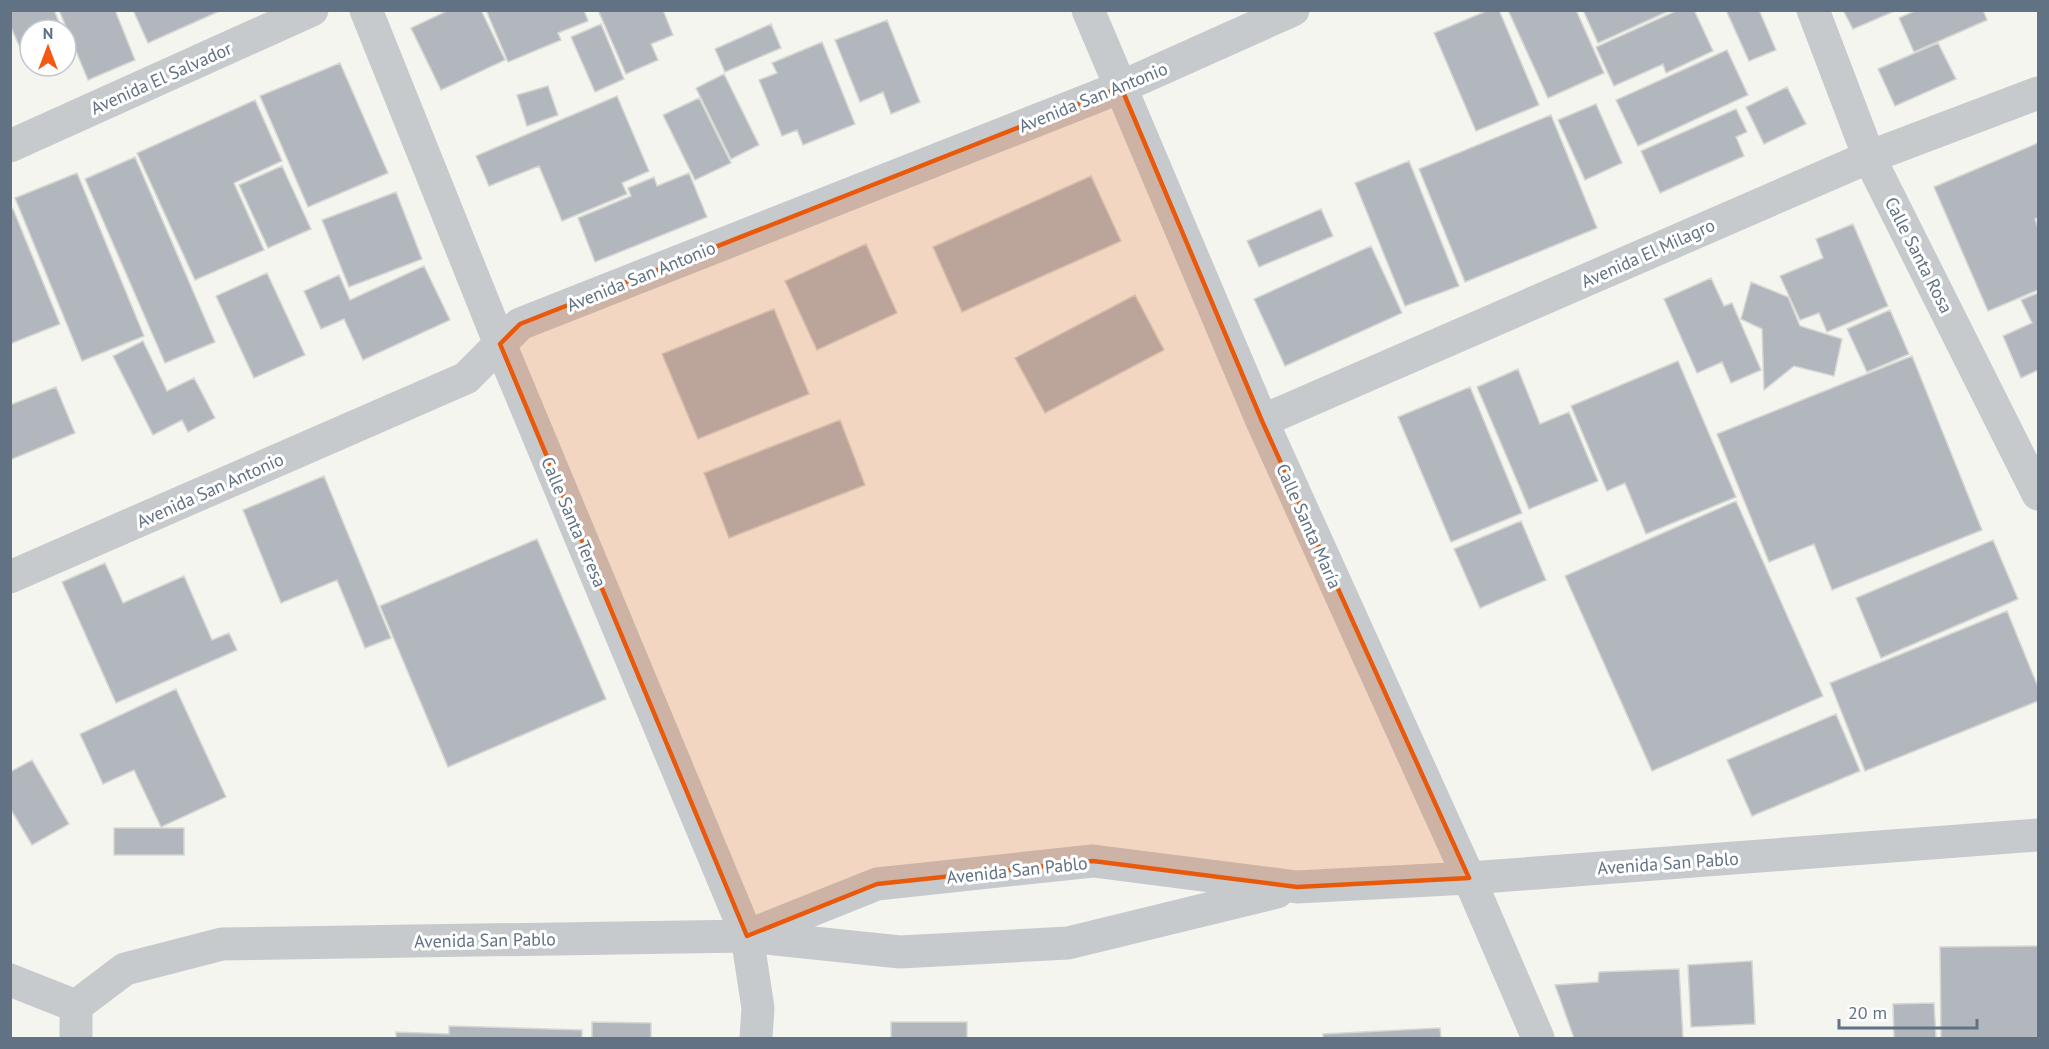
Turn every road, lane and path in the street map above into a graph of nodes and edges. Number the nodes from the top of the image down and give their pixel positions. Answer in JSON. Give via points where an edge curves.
{"nodes":[{"id":1,"x":312,"y":10,"type":"edge"},
{"id":2,"x":366,"y":10,"type":"edge"},
{"id":3,"x":1088,"y":10,"type":"edge"},
{"id":4,"x":1293,"y":10,"type":"edge"},
{"id":5,"x":1813,"y":10,"type":"edge"},
{"id":6,"x":1120,"y":87,"type":"junction"},
{"id":7,"x":2038,"y":93,"type":"edge"},
{"id":8,"x":10,"y":146,"type":"edge"},
{"id":9,"x":1869,"y":157,"type":"junction"},
{"id":10,"x":500,"y":344,"type":"junction"},
{"id":11,"x":1262,"y":421,"type":"junction"},
{"id":12,"x":2038,"y":492,"type":"edge"},
{"id":13,"x":10,"y":577,"type":"edge"},
{"id":14,"x":2038,"y":835,"type":"edge"},
{"id":15,"x":1469,"y":878,"type":"junction"},
{"id":16,"x":1297,"y":888,"type":"junction"},
{"id":17,"x":747,"y":936,"type":"junction"},
{"id":18,"x":10,"y":980,"type":"edge"},
{"id":19,"x":76,"y":1006,"type":"junction"},
{"id":20,"x":76,"y":1038,"type":"edge"},
{"id":21,"x":756,"y":1038,"type":"edge"},
{"id":22,"x":1538,"y":1038,"type":"edge"}],
"edges":[{"from":1,"to":8,"type":"street","name":"Avenida El Salvador"},
{"from":2,"to":10,"type":"street","name":"Calle Santa Teresa"},
{"from":3,"to":6,"type":"street","name":"Calle Santa María"},
{"from":4,"to":6,"type":"street","name":"Avenida San Antonio"},
{"from":5,"to":9,"type":"street","name":"Calle Santa Rosa"},
{"from":6,"to":10,"type":"street","name":"Avenida San Antonio","via":[[520,324]]},
{"from":6,"to":11,"type":"street","name":"Calle Santa María"},
{"from":7,"to":9,"type":"street","name":"Avenida El Milagro"},
{"from":9,"to":11,"type":"street","name":"Avenida El Milagro"},
{"from":9,"to":12,"type":"street","name":"Calle Santa Rosa"},
{"from":10,"to":13,"type":"street","name":"Avenida San Antonio","via":[[466,378]]},
{"from":10,"to":17,"type":"street","name":"Calle Santa Teresa"},
{"from":11,"to":15,"type":"street","name":"Calle Santa María"},
{"from":14,"to":15,"type":"street","name":"Avenida San Pablo"},
{"from":15,"to":16,"type":"street","name":"Avenida San Pablo"},
{"from":15,"to":22,"type":"street","name":"Calle Santa María"},
{"from":16,"to":17,"type":"street","name":"Avenida San Pablo","via":[[1068,943],[900,952]]},
{"from":16,"to":17,"type":"street","name":"Avenida San Pablo","via":[[1093,861],[878,884]]},
{"from":17,"to":19,"type":"street","name":"Avenida San Pablo","via":[[222,944],[125,969]]},
{"from":17,"to":21,"type":"street","name":"Calle Santa Teresa","via":[[758,1008]]},
{"from":18,"to":19,"type":"street"},
{"from":19,"to":20,"type":"street"}]}
